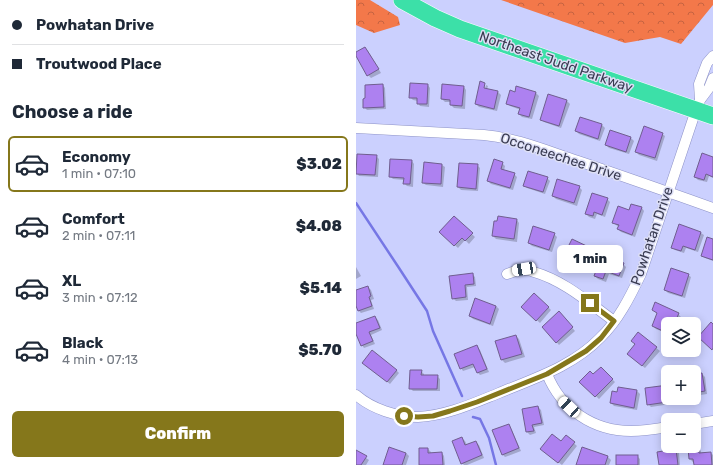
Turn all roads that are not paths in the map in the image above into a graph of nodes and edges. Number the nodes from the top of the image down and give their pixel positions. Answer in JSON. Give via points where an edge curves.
{"nodes":[{"id":1,"x":402,"y":0,"type":"edge"},
{"id":2,"x":424,"y":0,"type":"edge"},
{"id":3,"x":713,"y":56,"type":"edge"},
{"id":4,"x":713,"y":78,"type":"edge"},
{"id":5,"x":703,"y":105,"type":"edge"},
{"id":6,"x":713,"y":116,"type":"edge"},
{"id":7,"x":356,"y":128,"type":"edge"},
{"id":8,"x":668,"y":192,"type":"junction"},
{"id":9,"x":713,"y":208,"type":"edge"},
{"id":10,"x":507,"y":274,"type":"dead end"},
{"id":11,"x":614,"y":321,"type":"junction"},
{"id":12,"x":547,"y":374,"type":"junction"},
{"id":13,"x":357,"y":399,"type":"edge"},
{"id":14,"x":713,"y":421,"type":"edge"},
{"id":15,"x":701,"y":423,"type":"edge"},
{"id":16,"x":661,"y":428,"type":"edge"}],
"edges":[{"from":1,"to":5,"type":"highway","name":"Northeast Judd Parkway","via":[[460,29]]},
{"from":2,"to":5,"type":"highway","name":"Northeast Judd Parkway","via":[[490,28]]},
{"from":3,"to":5,"type":"street","via":[[706,63],[699,84]]},
{"from":4,"to":5,"type":"street"},
{"from":5,"to":6,"type":"highway","name":"Northeast Judd Parkway"},
{"from":5,"to":8,"type":"street","name":"Powhatan Drive"},
{"from":7,"to":8,"type":"street","name":"Occoneechee Drive","via":[[469,134],[516,140]]},
{"from":8,"to":9,"type":"street","name":"Occoneechee Drive"},
{"from":8,"to":11,"type":"street","name":"Powhatan Drive","via":[[641,274]]},
{"from":10,"to":11,"type":"street","via":[[524,269],[560,282]]},
{"from":11,"to":12,"type":"street","name":"Powhatan Drive","via":[[601,338],[586,351]]},
{"from":12,"to":13,"type":"street","name":"Powhatan Drive","via":[[477,402],[433,416],[389,413]]},
{"from":12,"to":16,"type":"street","via":[[561,400],[592,423],[624,431]]},
{"from":14,"to":15,"type":"street"}]}
